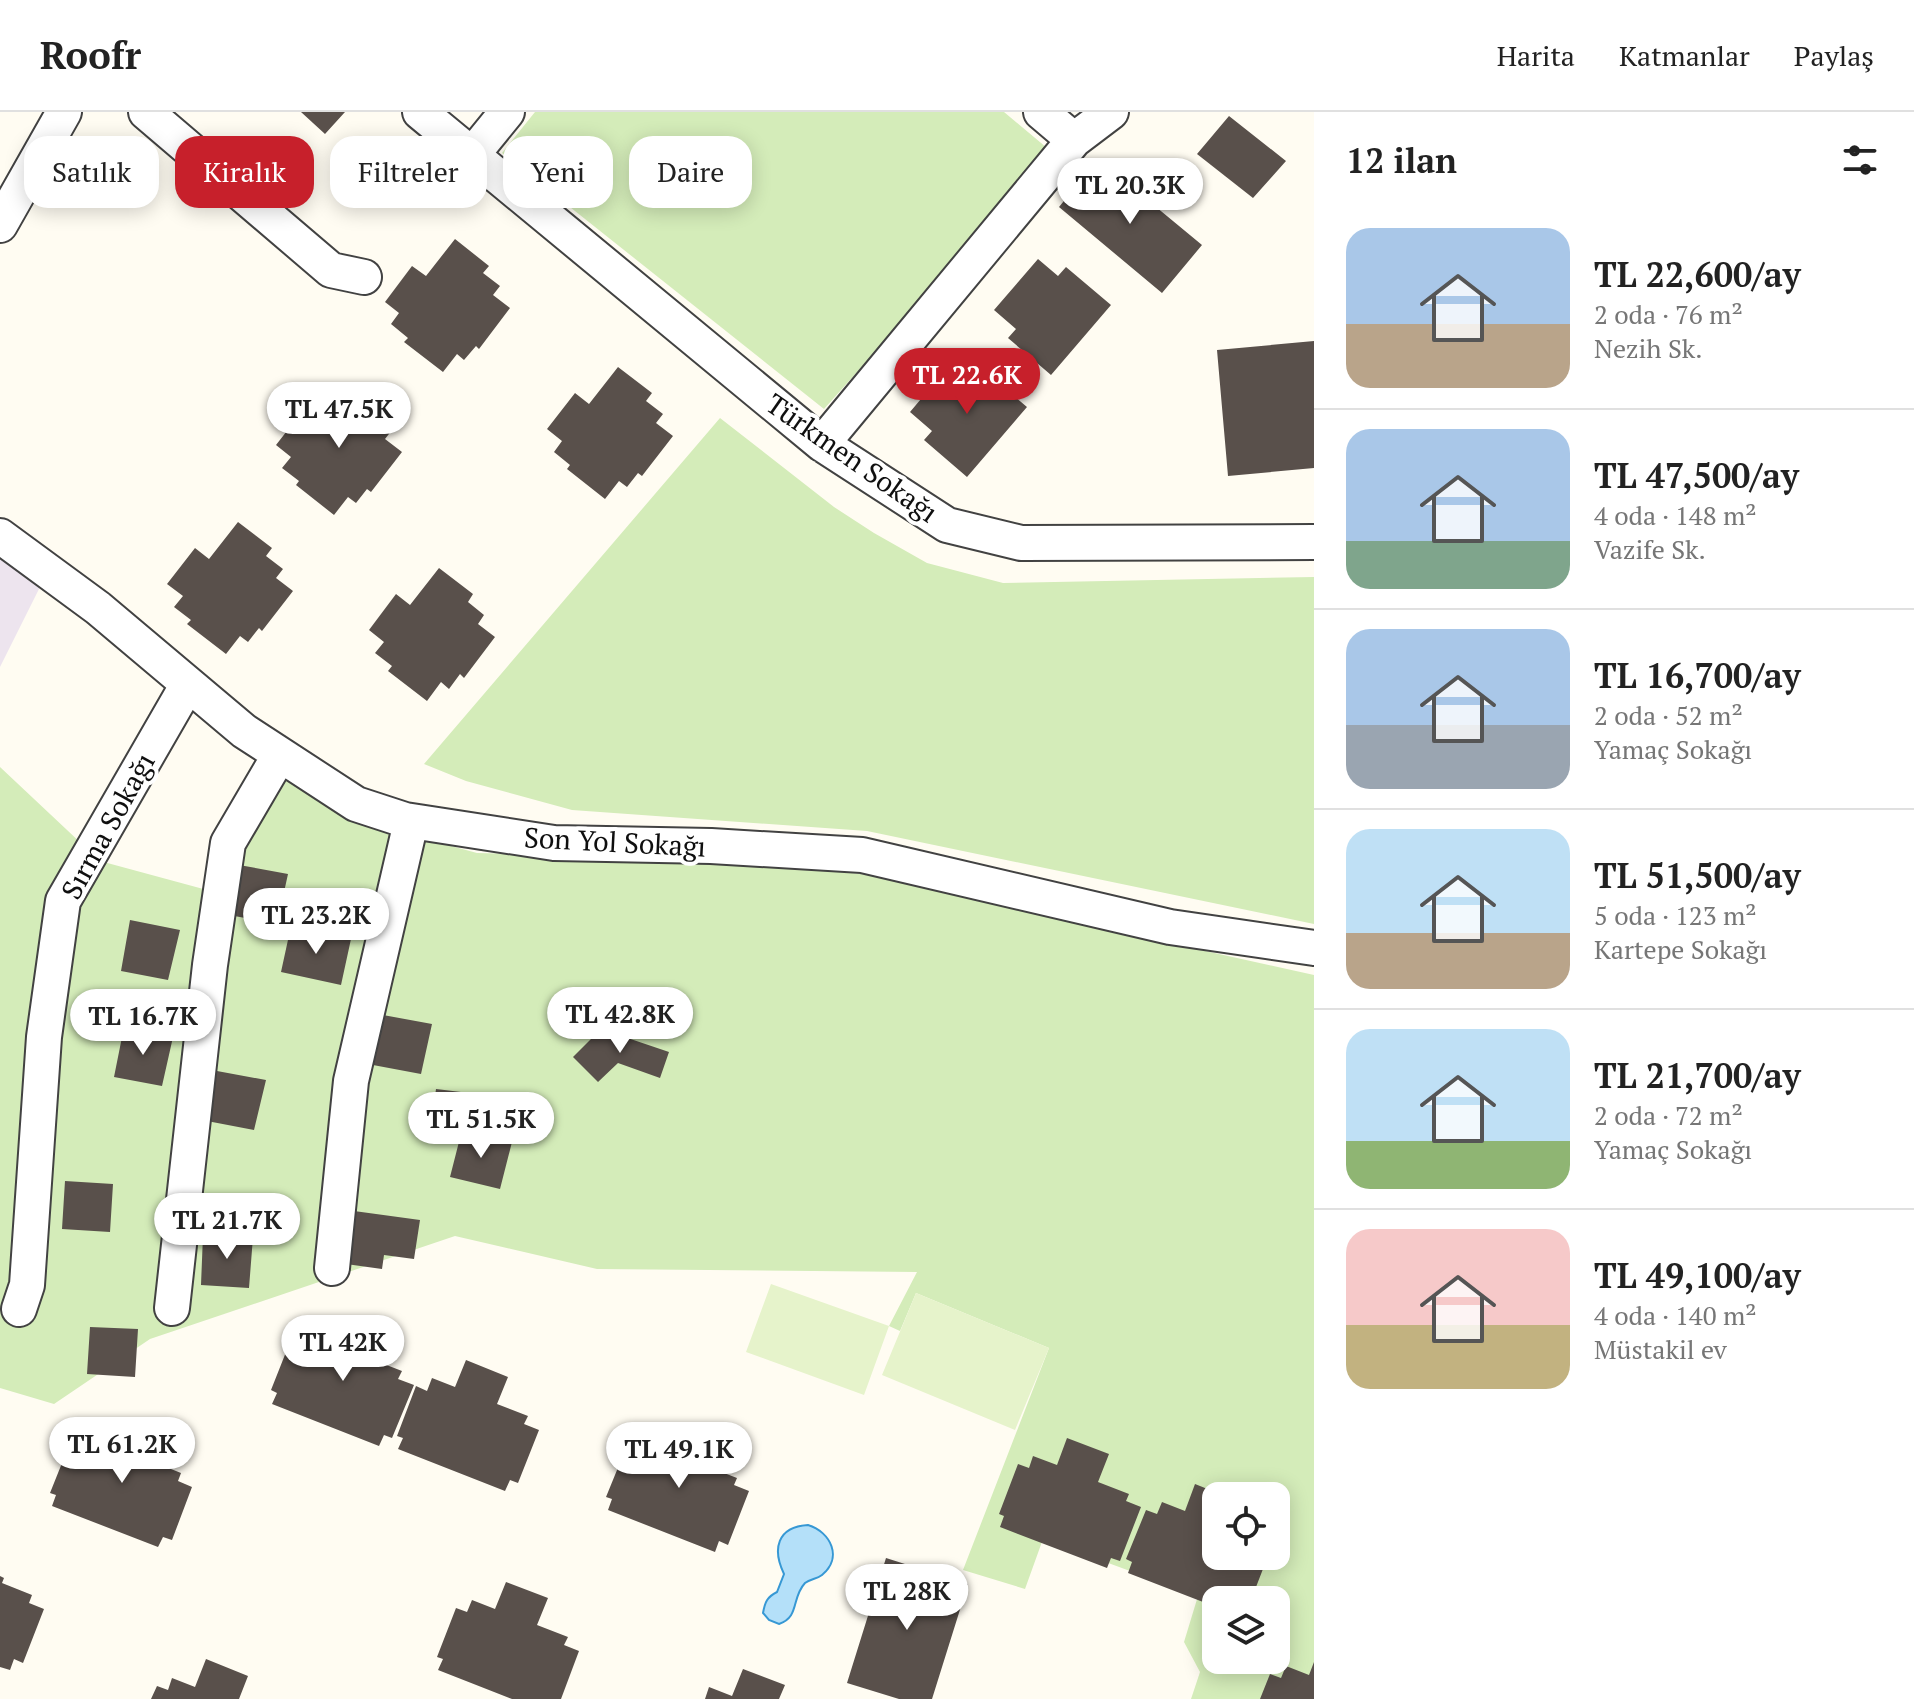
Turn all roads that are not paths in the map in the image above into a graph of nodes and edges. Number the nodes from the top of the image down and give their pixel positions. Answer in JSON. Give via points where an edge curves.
{"nodes":[{"id":1,"x":64,"y":112,"type":"edge"},
{"id":2,"x":146,"y":112,"type":"edge"},
{"id":3,"x":420,"y":112,"type":"edge"},
{"id":4,"x":507,"y":112,"type":"edge"},
{"id":5,"x":1041,"y":112,"type":"edge"},
{"id":6,"x":1111,"y":112,"type":"edge"},
{"id":7,"x":449,"y":136,"type":"edge"},
{"id":8,"x":487,"y":137,"type":"edge"},
{"id":9,"x":1074,"y":140,"type":"junction"},
{"id":10,"x":487,"y":167,"type":"edge"},
{"id":11,"x":0,"y":225,"type":"edge"},
{"id":12,"x":364,"y":277,"type":"dead end"},
{"id":13,"x":822,"y":444,"type":"junction"},
{"id":14,"x":0,"y":536,"type":"edge"},
{"id":15,"x":1314,"y":542,"type":"edge"},
{"id":16,"x":188,"y":684,"type":"junction"},
{"id":17,"x":279,"y":756,"type":"junction"},
{"id":18,"x":411,"y":822,"type":"junction"},
{"id":19,"x":1314,"y":948,"type":"edge"},
{"id":20,"x":332,"y":1268,"type":"dead end"},
{"id":21,"x":172,"y":1308,"type":"dead end"},
{"id":22,"x":19,"y":1309,"type":"dead end"}],
"edges":[{"from":1,"to":11,"type":"street"},
{"from":2,"to":12,"type":"street","via":[[331,270]]},
{"from":3,"to":7,"type":"street","name":"Türkmen Sokağı"},
{"from":4,"to":8,"type":"street"},
{"from":5,"to":9,"type":"street"},
{"from":6,"to":9,"type":"street"},
{"from":9,"to":13,"type":"street"},
{"from":10,"to":13,"type":"street","name":"Türkmen Sokağı"},
{"from":13,"to":15,"type":"street","name":"Türkmen Sokağı","via":[[947,525],[1021,543]]},
{"from":14,"to":16,"type":"street","name":"Son Yol Sokağı","via":[[98,608]]},
{"from":16,"to":17,"type":"street","name":"Son Yol Sokağı"},
{"from":16,"to":22,"type":"street","name":"Sırma Sokağı","via":[[63,901],[44,1037],[27,1285]]},
{"from":17,"to":18,"type":"street","name":"Son Yol Sokağı","via":[[356,804]]},
{"from":17,"to":21,"type":"street","via":[[228,843]]},
{"from":18,"to":19,"type":"street","name":"Son Yol Sokağı","via":[[554,843],[862,855],[1170,927]]},
{"from":18,"to":20,"type":"street","via":[[351,1081]]}]}
